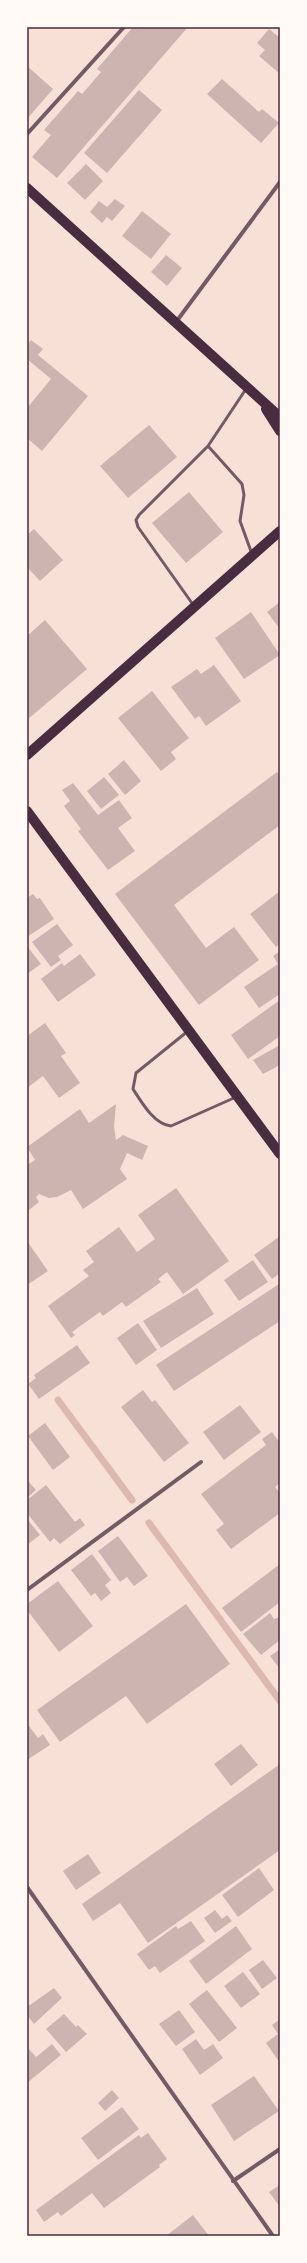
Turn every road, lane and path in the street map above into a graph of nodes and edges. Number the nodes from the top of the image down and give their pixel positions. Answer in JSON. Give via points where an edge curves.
{"nodes":[{"id":1,"x":124,"y":27,"type":"edge"},
{"id":2,"x":27,"y":134,"type":"edge"},
{"id":3,"x":280,"y":182,"type":"edge"},
{"id":4,"x":27,"y":188,"type":"edge"},
{"id":5,"x":176,"y":322,"type":"junction"},
{"id":6,"x":247,"y":387,"type":"junction"},
{"id":7,"x":259,"y":398,"type":"junction"},
{"id":8,"x":280,"y":417,"type":"edge"},
{"id":9,"x":280,"y":431,"type":"edge"},
{"id":10,"x":208,"y":446,"type":"junction"},
{"id":11,"x":280,"y":521,"type":"edge"},
{"id":12,"x":278,"y":533,"type":"edge"},
{"id":13,"x":252,"y":556,"type":"junction"},
{"id":14,"x":195,"y":607,"type":"junction"},
{"id":15,"x":27,"y":755,"type":"edge"},
{"id":16,"x":27,"y":811,"type":"edge"},
{"id":17,"x":189,"y":1031,"type":"junction"},
{"id":18,"x":238,"y":1096,"type":"junction"},
{"id":19,"x":280,"y":1154,"type":"edge"},
{"id":20,"x":201,"y":1462,"type":"dead end"},
{"id":21,"x":27,"y":1590,"type":"edge"},
{"id":22,"x":27,"y":1887,"type":"edge"},
{"id":23,"x":280,"y":2149,"type":"edge"},
{"id":24,"x":233,"y":2181,"type":"junction"},
{"id":25,"x":273,"y":2236,"type":"edge"}],
"edges":[{"from":1,"to":2,"type":"street"},
{"from":3,"to":5,"type":"street"},
{"from":4,"to":5,"type":"main road"},
{"from":5,"to":6,"type":"main road"},
{"from":6,"to":7,"type":"main road"},
{"from":6,"to":10,"type":"lane"},
{"from":7,"to":8,"type":"main road"},
{"from":7,"to":9,"type":"main road"},
{"from":10,"to":13,"type":"lane","via":[[242,484],[244,494],[240,522]]},
{"from":10,"to":14,"type":"lane","via":[[136,520],[138,527]]},
{"from":11,"to":12,"type":"main road"},
{"from":12,"to":13,"type":"main road"},
{"from":13,"to":14,"type":"main road"},
{"from":14,"to":15,"type":"main road"},
{"from":16,"to":17,"type":"main road"},
{"from":17,"to":18,"type":"main road"},
{"from":17,"to":18,"type":"lane","via":[[136,1073],[133,1089],[140,1100],[160,1123],[171,1126]]},
{"from":18,"to":19,"type":"main road"},
{"from":20,"to":21,"type":"street"},
{"from":22,"to":24,"type":"street"},
{"from":23,"to":24,"type":"street"},
{"from":24,"to":25,"type":"street"}]}
